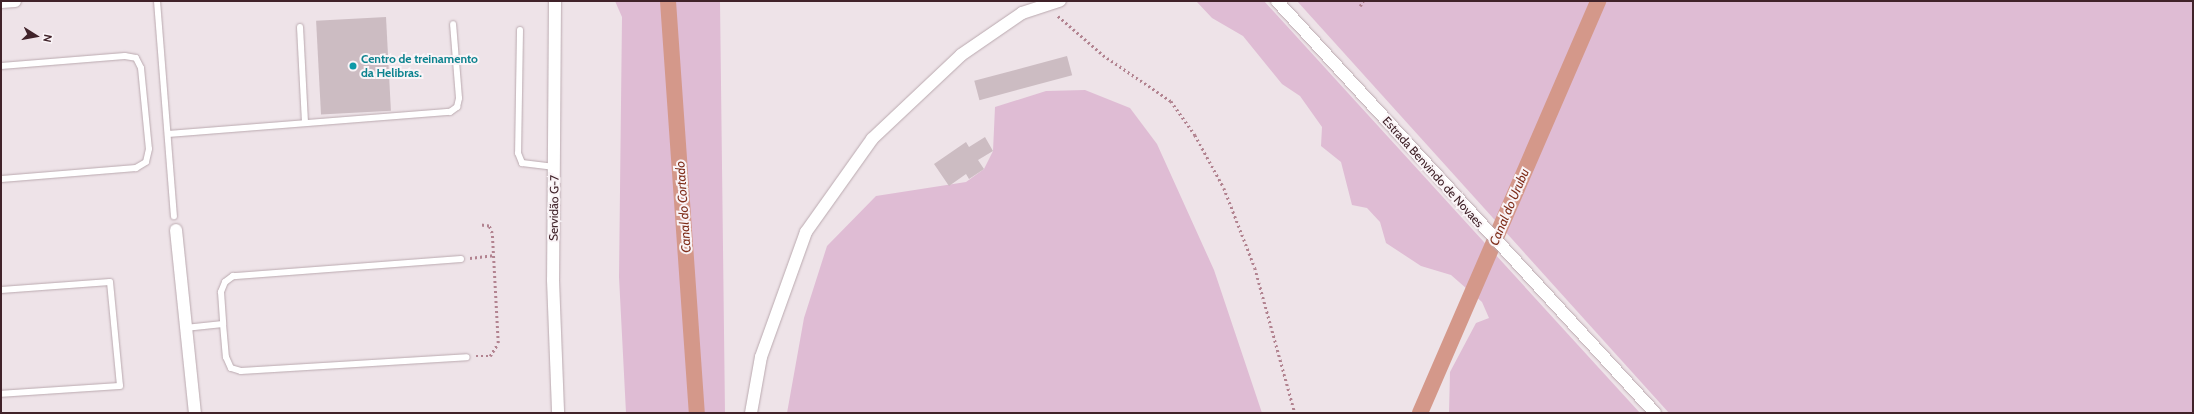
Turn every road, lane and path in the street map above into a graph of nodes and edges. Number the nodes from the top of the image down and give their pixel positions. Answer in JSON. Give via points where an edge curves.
{"nodes":[{"id":1,"x":15,"y":1,"type":"edge"},
{"id":2,"x":158,"y":1,"type":"edge"},
{"id":3,"x":1030,"y":1,"type":"edge"},
{"id":4,"x":1060,"y":1,"type":"edge"},
{"id":5,"x":1277,"y":1,"type":"edge"},
{"id":6,"x":1362,"y":1,"type":"edge"},
{"id":7,"x":1,"y":2,"type":"edge"},
{"id":8,"x":555,"y":2,"type":"dead end"},
{"id":9,"x":1360,"y":6,"type":"dead end"},
{"id":10,"x":1048,"y":7,"type":"junction"},
{"id":11,"x":1022,"y":12,"type":"junction"},
{"id":12,"x":453,"y":24,"type":"dead end"},
{"id":13,"x":300,"y":27,"type":"dead end"},
{"id":14,"x":520,"y":30,"type":"dead end"},
{"id":15,"x":1,"y":66,"type":"edge"},
{"id":16,"x":305,"y":123,"type":"junction"},
{"id":17,"x":168,"y":134,"type":"junction"},
{"id":18,"x":555,"y":167,"type":"junction"},
{"id":19,"x":1,"y":179,"type":"edge"},
{"id":20,"x":174,"y":216,"type":"dead end"},
{"id":21,"x":481,"y":225,"type":"dead end"},
{"id":22,"x":176,"y":230,"type":"dead end"},
{"id":23,"x":493,"y":255,"type":"junction"},
{"id":24,"x":461,"y":258,"type":"joint"},
{"id":25,"x":1,"y":290,"type":"edge"},
{"id":26,"x":223,"y":324,"type":"junction"},
{"id":27,"x":185,"y":328,"type":"junction"},
{"id":28,"x":467,"y":357,"type":"joint"},
{"id":29,"x":1,"y":394,"type":"edge"},
{"id":30,"x":195,"y":413,"type":"edge"},
{"id":31,"x":558,"y":413,"type":"edge"},
{"id":32,"x":751,"y":413,"type":"edge"},
{"id":33,"x":1295,"y":413,"type":"edge"},
{"id":34,"x":1655,"y":413,"type":"edge"}],
"edges":[{"from":1,"to":7,"type":"street"},
{"from":2,"to":17,"type":"lane"},
{"from":3,"to":11,"type":"street"},
{"from":4,"to":10,"type":"street"},
{"from":5,"to":34,"type":"street","name":"Estrada Benvindo de Novaes","via":[[1472,217],[1534,280]]},
{"from":6,"to":9,"type":"path"},
{"from":8,"to":18,"type":"street","name":"Servidão G-7"},
{"from":10,"to":11,"type":"street"},
{"from":10,"to":33,"type":"path","via":[[1103,55],[1170,101],[1196,135],[1224,188],[1255,268]]},
{"from":11,"to":32,"type":"street","via":[[961,55],[872,139],[806,232],[761,357]]},
{"from":12,"to":16,"type":"lane","via":[[458,98],[457,107],[450,112]]},
{"from":13,"to":16,"type":"lane"},
{"from":14,"to":18,"type":"lane","via":[[518,153],[522,163]]},
{"from":15,"to":19,"type":"lane","via":[[125,56],[136,58],[141,68],[149,149],[146,162],[136,168]]},
{"from":16,"to":17,"type":"lane"},
{"from":17,"to":20,"type":"lane"},
{"from":18,"to":31,"type":"street","name":"Servidão G-7","via":[[553,280]]},
{"from":21,"to":23,"type":"path","via":[[489,226],[492,233]]},
{"from":22,"to":27,"type":"street"},
{"from":23,"to":24,"type":"path"},
{"from":23,"to":28,"type":"path","via":[[496,351],[490,356]]},
{"from":24,"to":26,"type":"lane","via":[[233,276],[225,282],[221,292]]},
{"from":25,"to":29,"type":"lane","via":[[110,282],[120,386]]},
{"from":26,"to":27,"type":"lane"},
{"from":26,"to":28,"type":"lane","via":[[226,357],[231,368],[241,371]]},
{"from":27,"to":30,"type":"street"}]}
